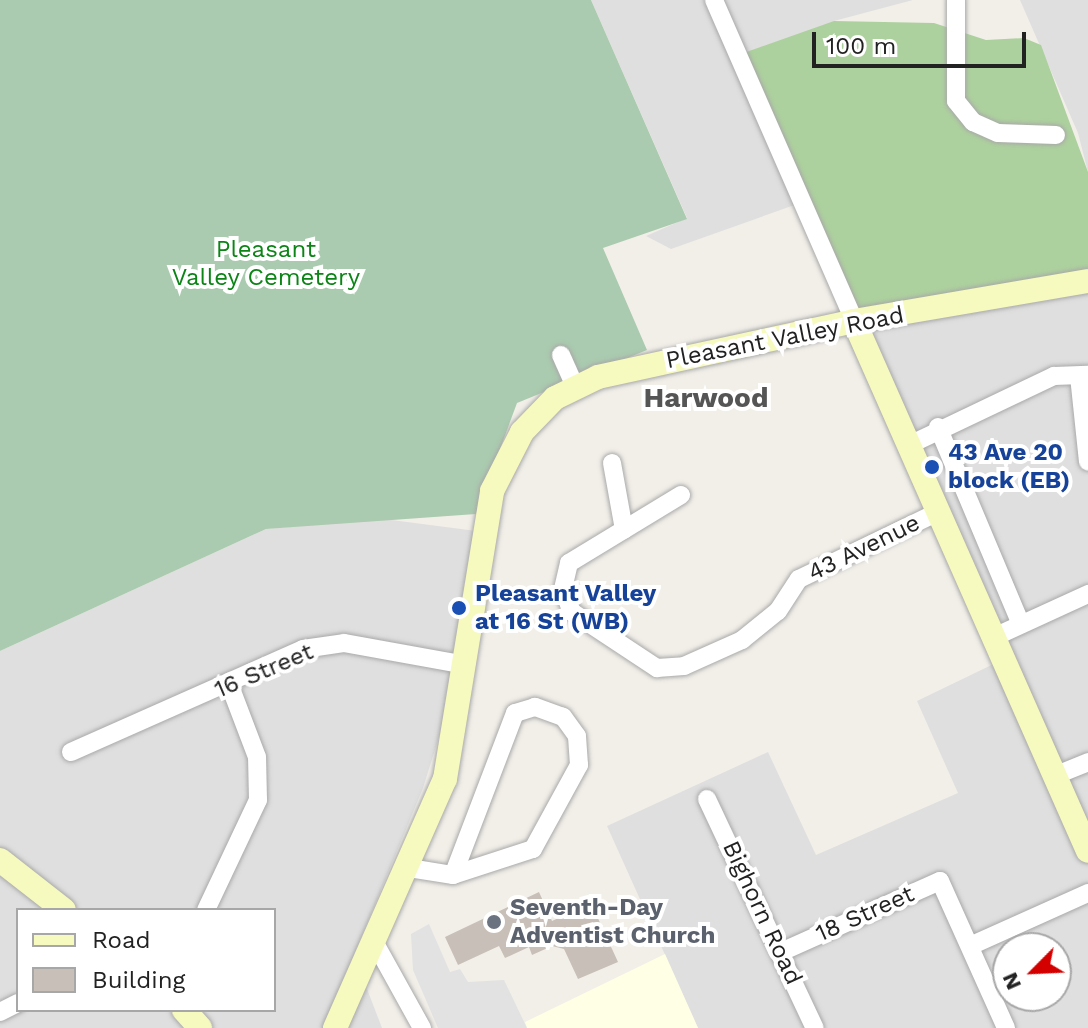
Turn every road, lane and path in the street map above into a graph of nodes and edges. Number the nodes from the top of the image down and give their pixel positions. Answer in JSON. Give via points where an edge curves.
{"nodes":[{"id":1,"x":714,"y":0,"type":"edge"},
{"id":2,"x":956,"y":0,"type":"edge"},
{"id":3,"x":1056,"y":135,"type":"dead end"},
{"id":4,"x":1088,"y":281,"type":"edge"},
{"id":5,"x":854,"y":321,"type":"junction"},
{"id":6,"x":561,"y":355,"type":"dead end"},
{"id":7,"x":1084,"y":375,"type":"edge"},
{"id":8,"x":575,"y":386,"type":"junction"},
{"id":9,"x":938,"y":427,"type":"junction"},
{"id":10,"x":907,"y":446,"type":"junction"},
{"id":11,"x":1088,"y":462,"type":"edge"},
{"id":12,"x":612,"y":463,"type":"dead end"},
{"id":13,"x":681,"y":495,"type":"dead end"},
{"id":14,"x":936,"y":513,"type":"junction"},
{"id":15,"x":624,"y":530,"type":"junction"},
{"id":16,"x":1088,"y":594,"type":"edge"},
{"id":17,"x":1021,"y":624,"type":"junction"},
{"id":18,"x":992,"y":638,"type":"junction"},
{"id":19,"x":466,"y":665,"type":"junction"},
{"id":20,"x":230,"y":686,"type":"junction"},
{"id":21,"x":71,"y":752,"type":"dead end"},
{"id":22,"x":1088,"y":762,"type":"edge"},
{"id":23,"x":1054,"y":776,"type":"junction"},
{"id":24,"x":707,"y":799,"type":"dead end"},
{"id":25,"x":1088,"y":851,"type":"edge"},
{"id":26,"x":0,"y":860,"type":"edge"},
{"id":27,"x":409,"y":868,"type":"junction"},
{"id":28,"x":453,"y":875,"type":"junction"},
{"id":29,"x":1088,"y":893,"type":"edge"},
{"id":30,"x":61,"y":908,"type":"edge"},
{"id":31,"x":207,"y":908,"type":"edge"},
{"id":32,"x":376,"y":945,"type":"junction"},
{"id":33,"x":970,"y":946,"type":"junction"},
{"id":34,"x":781,"y":952,"type":"junction"},
{"id":35,"x":186,"y":1012,"type":"edge"},
{"id":36,"x":200,"y":1028,"type":"edge"},
{"id":37,"x":335,"y":1028,"type":"edge"},
{"id":38,"x":422,"y":1028,"type":"edge"},
{"id":39,"x":815,"y":1028,"type":"edge"},
{"id":40,"x":1006,"y":1028,"type":"edge"}],
"edges":[{"from":1,"to":5,"type":"street","name":"43 Avenue"},
{"from":2,"to":3,"type":"street","via":[[956,101],[973,122],[998,133]]},
{"from":4,"to":5,"type":"street","name":"Pleasant Valley Road"},
{"from":5,"to":8,"type":"street","name":"Pleasant Valley Road"},
{"from":5,"to":10,"type":"street","name":"43 Avenue"},
{"from":6,"to":8,"type":"street"},
{"from":7,"to":9,"type":"street","via":[[1054,376]]},
{"from":7,"to":11,"type":"street"},
{"from":8,"to":19,"type":"street","name":"Pleasant Valley Road","via":[[522,432],[492,491]]},
{"from":9,"to":10,"type":"street"},
{"from":9,"to":17,"type":"street"},
{"from":10,"to":14,"type":"street","name":"43 Avenue"},
{"from":12,"to":15,"type":"street"},
{"from":13,"to":15,"type":"street","name":"43 Avenue"},
{"from":14,"to":15,"type":"street","name":"43 Avenue","via":[[799,579],[778,611],[742,640],[684,666],[657,668],[572,612],[563,589],[569,563]]},
{"from":14,"to":18,"type":"street","name":"43 Avenue"},
{"from":16,"to":17,"type":"street"},
{"from":17,"to":18,"type":"street"},
{"from":18,"to":23,"type":"street","name":"43 Avenue"},
{"from":19,"to":20,"type":"street","name":"16 Street","via":[[344,643],[303,649]]},
{"from":19,"to":27,"type":"street","name":"Pleasant Valley Road","via":[[445,779]]},
{"from":20,"to":21,"type":"street","name":"16 Street"},
{"from":20,"to":31,"type":"street","via":[[257,757],[258,800]]},
{"from":22,"to":23,"type":"street"},
{"from":23,"to":25,"type":"street","name":"43 Avenue"},
{"from":24,"to":34,"type":"street","name":"Bighorn Road"},
{"from":26,"to":30,"type":"street"},
{"from":27,"to":28,"type":"street"},
{"from":27,"to":32,"type":"street","name":"Pleasant Valley Road"},
{"from":28,"to":28,"type":"street","via":[[533,849],[579,765],[577,736],[563,717],[535,707],[515,713]]},
{"from":29,"to":33,"type":"street"},
{"from":32,"to":37,"type":"street","name":"Pleasant Valley Road"},
{"from":32,"to":38,"type":"street"},
{"from":33,"to":34,"type":"street","name":"18 Street","via":[[940,881]]},
{"from":33,"to":40,"type":"street"},
{"from":34,"to":39,"type":"street","name":"Bighorn Road"},
{"from":35,"to":36,"type":"street"}]}
